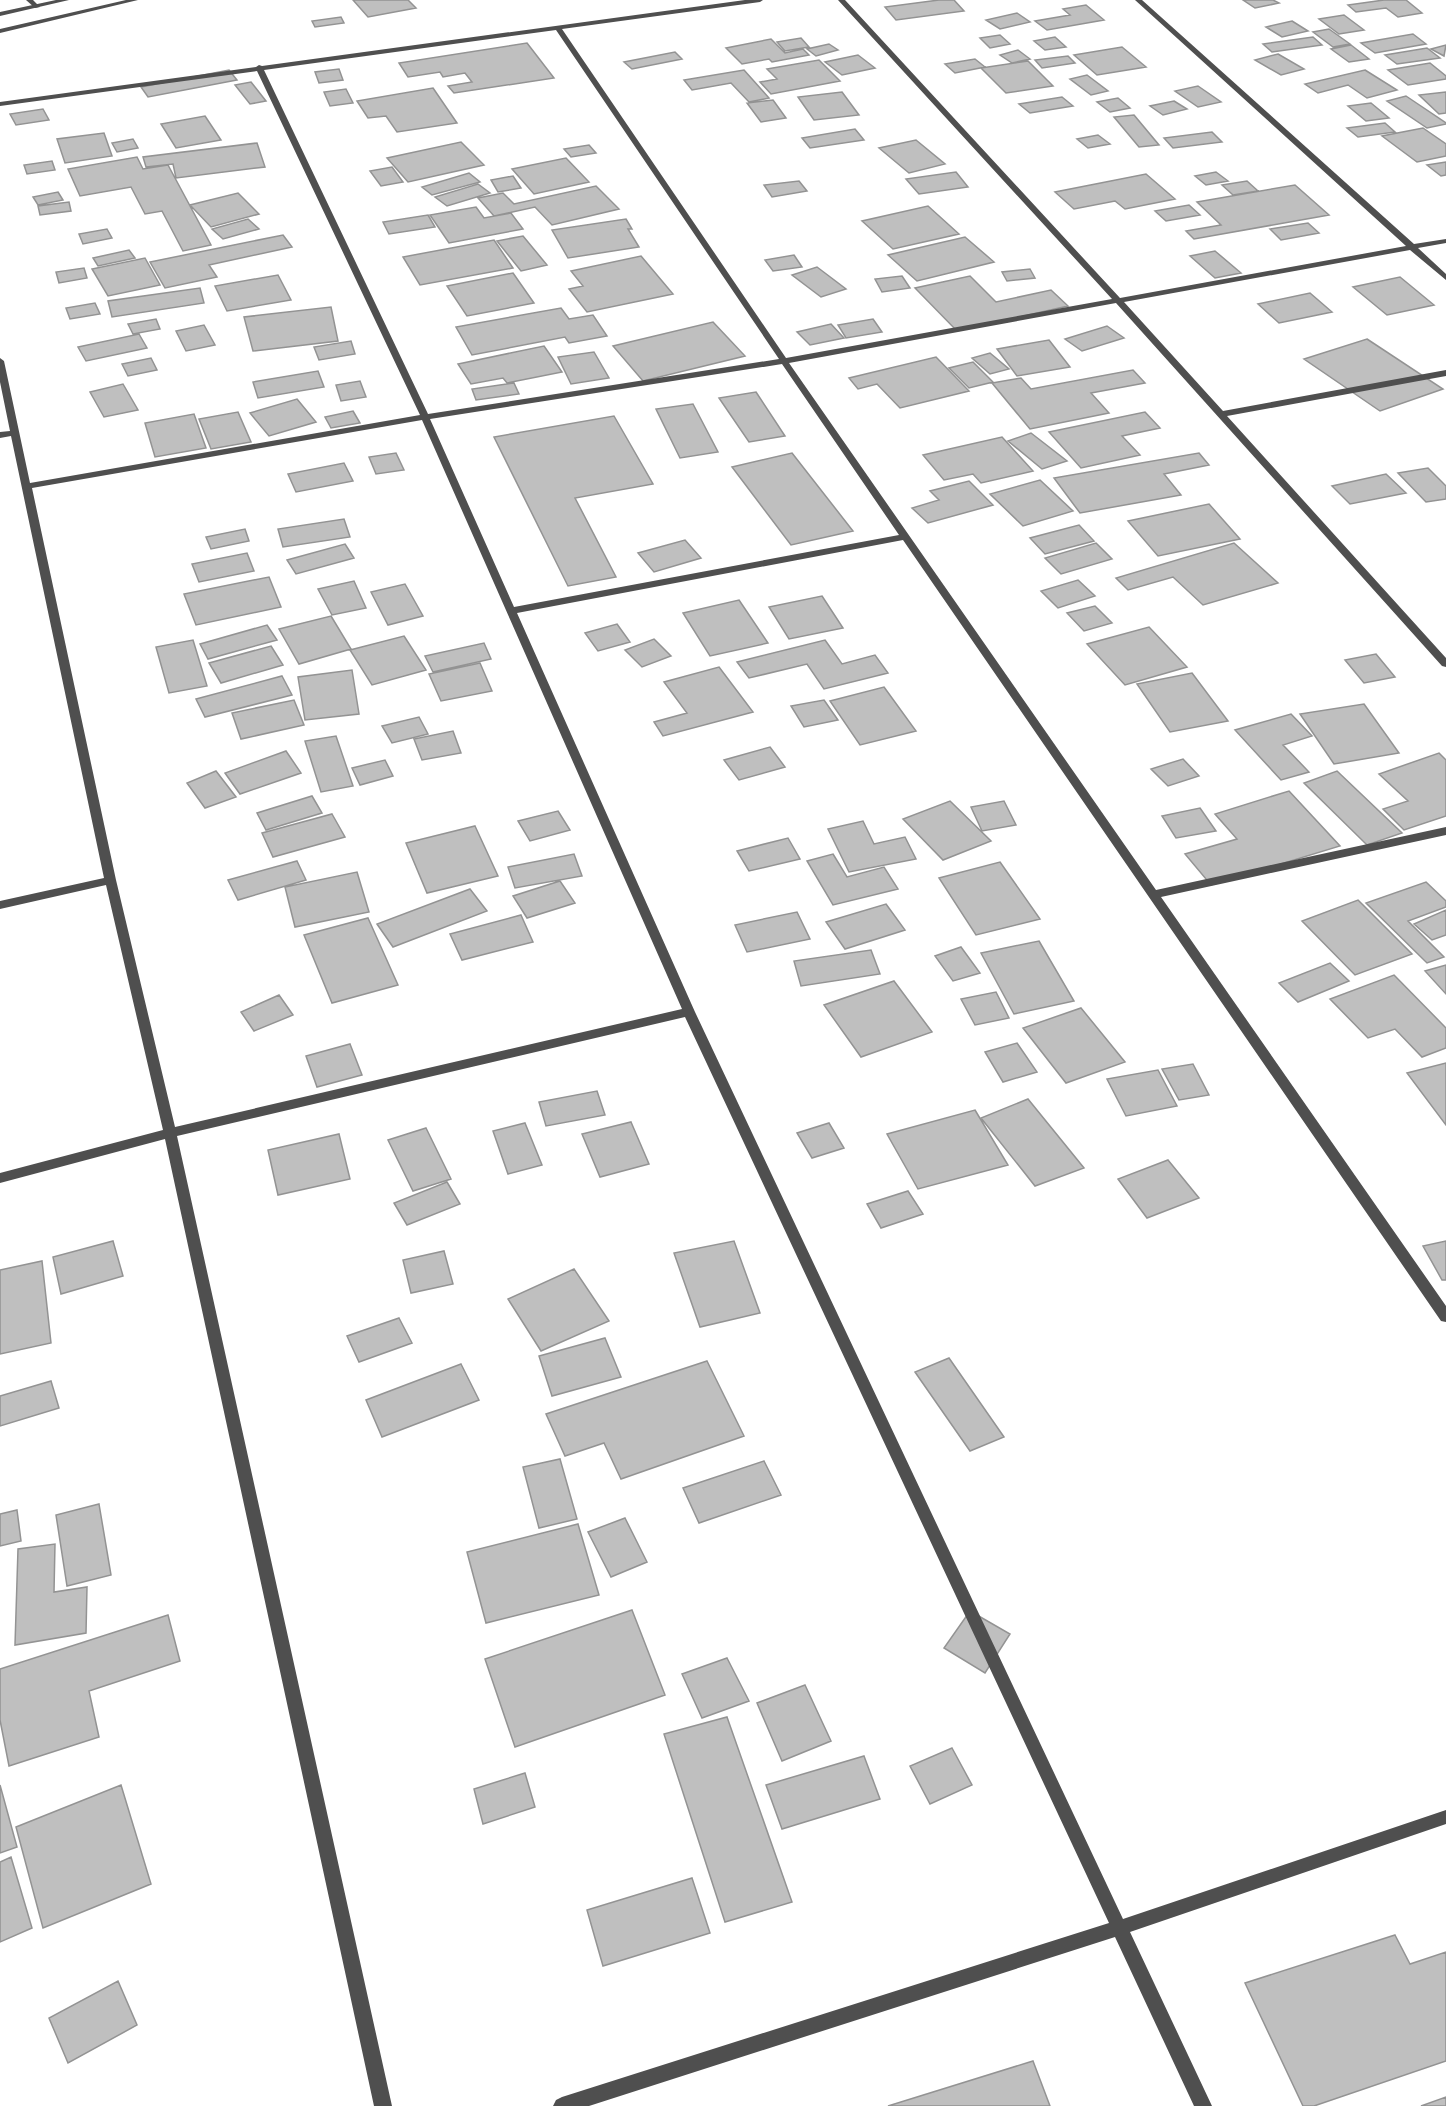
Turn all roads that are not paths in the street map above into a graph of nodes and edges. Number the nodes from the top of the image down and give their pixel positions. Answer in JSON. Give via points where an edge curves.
{"nodes":[{"id":1,"x":29,"y":0,"type":"edge"},
{"id":2,"x":66,"y":0,"type":"edge"},
{"id":3,"x":135,"y":0,"type":"edge"},
{"id":4,"x":760,"y":0,"type":"edge"},
{"id":5,"x":841,"y":0,"type":"edge"},
{"id":6,"x":1138,"y":0,"type":"edge"},
{"id":7,"x":37,"y":7,"type":"junction"},
{"id":8,"x":0,"y":14,"type":"edge"},
{"id":9,"x":558,"y":28,"type":"junction"},
{"id":10,"x":0,"y":31,"type":"edge"},
{"id":11,"x":259,"y":67,"type":"junction"},
{"id":12,"x":0,"y":104,"type":"edge"},
{"id":13,"x":1446,"y":241,"type":"edge"},
{"id":14,"x":1412,"y":248,"type":"junction"},
{"id":15,"x":1446,"y":278,"type":"edge"},
{"id":16,"x":1118,"y":300,"type":"junction"},
{"id":17,"x":0,"y":361,"type":"edge"},
{"id":18,"x":784,"y":361,"type":"junction"},
{"id":19,"x":1446,"y":373,"type":"edge"},
{"id":20,"x":1221,"y":414,"type":"junction"},
{"id":21,"x":425,"y":417,"type":"junction"},
{"id":22,"x":15,"y":433,"type":"junction"},
{"id":23,"x":0,"y":435,"type":"edge"},
{"id":24,"x":28,"y":486,"type":"junction"},
{"id":25,"x":907,"y":536,"type":"junction"},
{"id":26,"x":512,"y":611,"type":"junction"},
{"id":27,"x":1446,"y":664,"type":"edge"},
{"id":28,"x":1446,"y":831,"type":"edge"},
{"id":29,"x":110,"y":880,"type":"junction"},
{"id":30,"x":1155,"y":894,"type":"junction"},
{"id":31,"x":0,"y":905,"type":"edge"},
{"id":32,"x":689,"y":1012,"type":"junction"},
{"id":33,"x":170,"y":1133,"type":"junction"},
{"id":34,"x":0,"y":1178,"type":"edge"},
{"id":35,"x":1446,"y":1317,"type":"edge"},
{"id":36,"x":1446,"y":1817,"type":"edge"},
{"id":37,"x":1119,"y":1928,"type":"junction"},
{"id":38,"x":383,"y":2106,"type":"edge"},
{"id":39,"x":562,"y":2106,"type":"edge"},
{"id":40,"x":1203,"y":2106,"type":"edge"}],
"edges":[{"from":1,"to":7,"type":"street"},
{"from":2,"to":7,"type":"street"},
{"from":3,"to":10,"type":"street"},
{"from":4,"to":9,"type":"street"},
{"from":5,"to":16,"type":"street"},
{"from":6,"to":14,"type":"street"},
{"from":7,"to":8,"type":"street"},
{"from":9,"to":11,"type":"street"},
{"from":9,"to":18,"type":"street"},
{"from":11,"to":12,"type":"street"},
{"from":11,"to":21,"type":"street"},
{"from":13,"to":14,"type":"street"},
{"from":14,"to":15,"type":"street"},
{"from":14,"to":16,"type":"street"},
{"from":16,"to":18,"type":"street"},
{"from":16,"to":20,"type":"street"},
{"from":17,"to":22,"type":"street"},
{"from":18,"to":21,"type":"street"},
{"from":18,"to":25,"type":"street"},
{"from":19,"to":20,"type":"street"},
{"from":20,"to":27,"type":"street"},
{"from":21,"to":24,"type":"street"},
{"from":21,"to":26,"type":"street"},
{"from":22,"to":23,"type":"street"},
{"from":22,"to":24,"type":"street"},
{"from":24,"to":29,"type":"street"},
{"from":25,"to":26,"type":"street"},
{"from":25,"to":30,"type":"street"},
{"from":26,"to":32,"type":"street"},
{"from":28,"to":30,"type":"street"},
{"from":29,"to":31,"type":"street"},
{"from":29,"to":33,"type":"street"},
{"from":30,"to":35,"type":"street"},
{"from":32,"to":33,"type":"street"},
{"from":32,"to":37,"type":"street"},
{"from":33,"to":34,"type":"street"},
{"from":33,"to":38,"type":"street"},
{"from":36,"to":37,"type":"street"},
{"from":37,"to":39,"type":"street"},
{"from":37,"to":40,"type":"street"}]}
